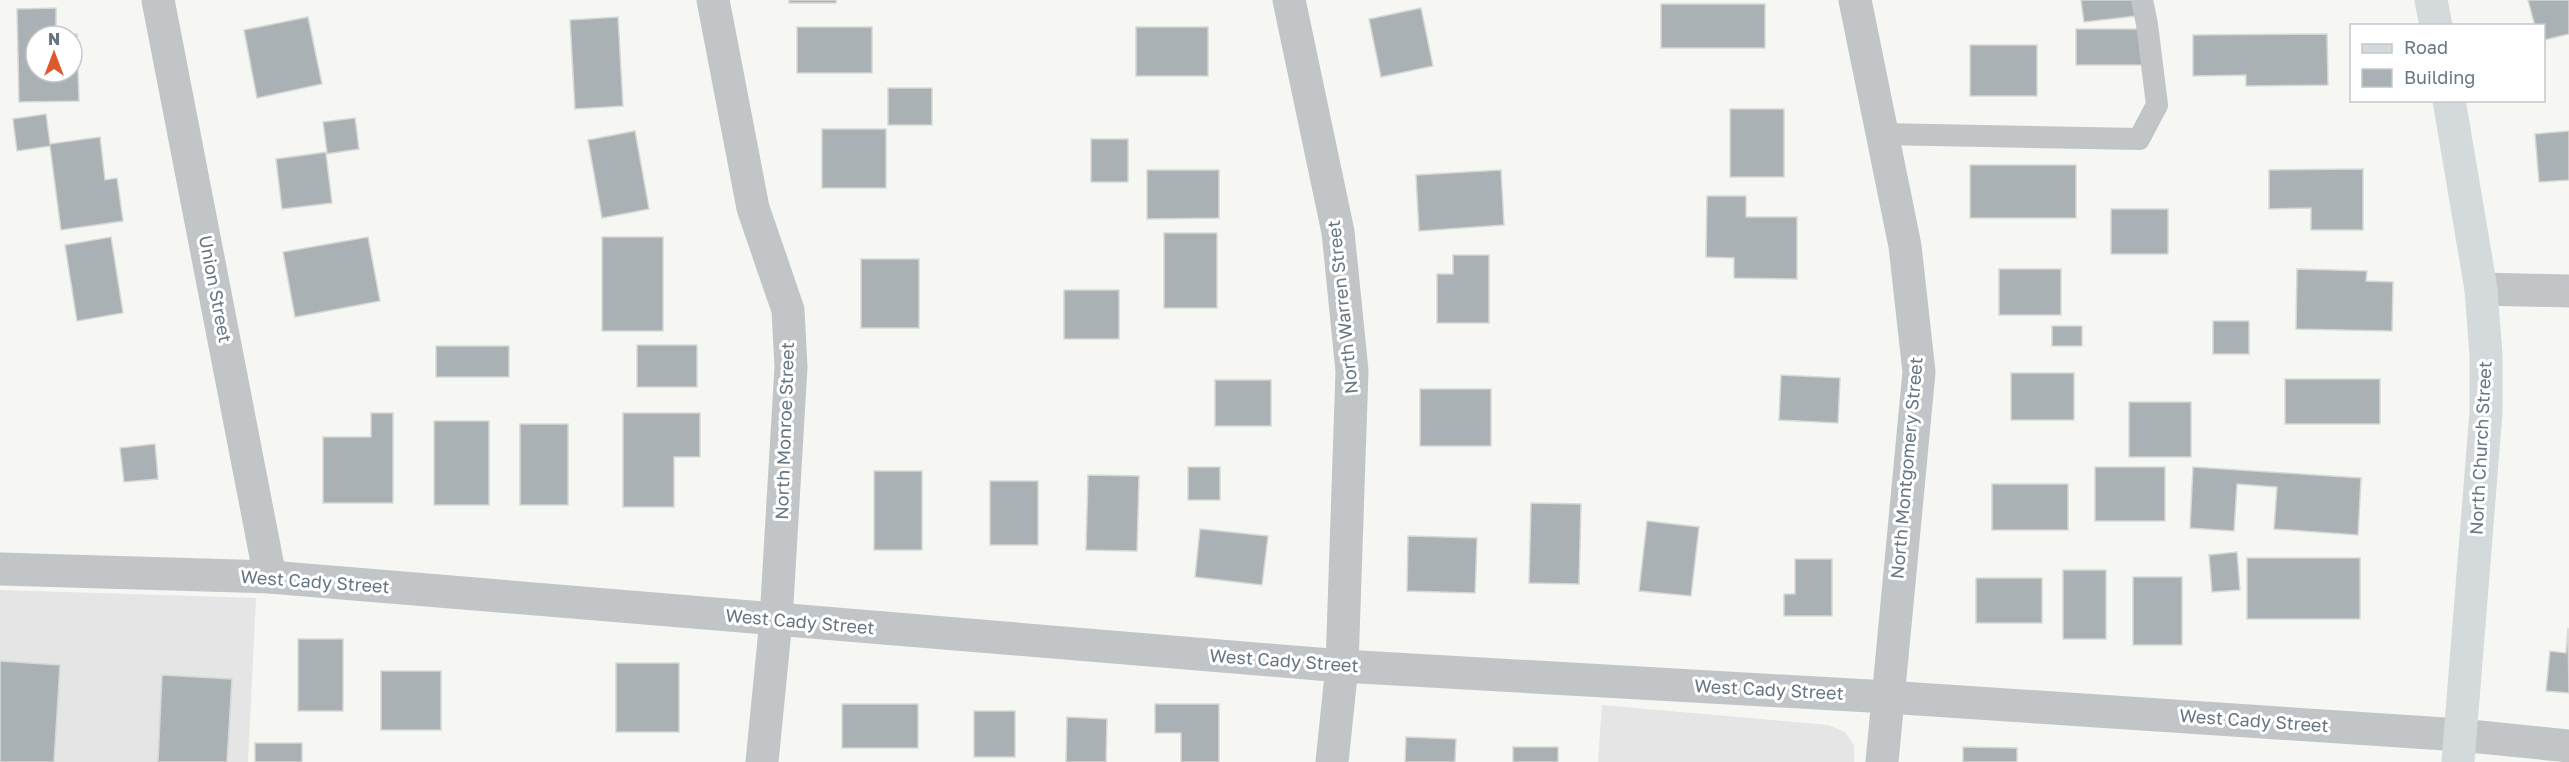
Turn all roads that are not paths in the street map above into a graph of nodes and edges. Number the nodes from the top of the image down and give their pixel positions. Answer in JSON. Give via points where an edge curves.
{"nodes":[{"id":1,"x":158,"y":0,"type":"edge"},
{"id":2,"x":713,"y":0,"type":"edge"},
{"id":3,"x":1289,"y":0,"type":"edge"},
{"id":4,"x":1855,"y":0,"type":"edge"},
{"id":5,"x":2142,"y":0,"type":"edge"},
{"id":6,"x":2431,"y":0,"type":"edge"},
{"id":7,"x":2436,"y":24,"type":"edge"},
{"id":8,"x":2448,"y":102,"type":"edge"},
{"id":9,"x":1882,"y":134,"type":"junction"},
{"id":10,"x":2481,"y":289,"type":"junction"},
{"id":11,"x":2569,"y":291,"type":"edge"},
{"id":12,"x":0,"y":569,"type":"edge"},
{"id":13,"x":270,"y":578,"type":"junction"},
{"id":14,"x":776,"y":620,"type":"junction"},
{"id":15,"x":1342,"y":666,"type":"junction"},
{"id":16,"x":1887,"y":697,"type":"junction"},
{"id":17,"x":2569,"y":746,"type":"edge"},
{"id":18,"x":2459,"y":748,"type":"edge"},
{"id":19,"x":762,"y":762,"type":"edge"},
{"id":20,"x":1332,"y":762,"type":"edge"},
{"id":21,"x":1882,"y":762,"type":"edge"}],
"edges":[{"from":1,"to":13,"type":"street","name":"Union Street"},
{"from":2,"to":14,"type":"street","name":"North Monroe Street","via":[[753,208],[788,310],[791,367]]},
{"from":3,"to":15,"type":"street","name":"North Warren Street","via":[[1338,232],[1352,371]]},
{"from":4,"to":9,"type":"street","name":"North Montgomery Street"},
{"from":5,"to":9,"type":"lane","via":[[2157,105],[2139,139]]},
{"from":6,"to":7,"type":"main road"},
{"from":8,"to":10,"type":"main road","name":"North Church Street"},
{"from":9,"to":16,"type":"street","name":"North Montgomery Street","via":[[1905,246],[1919,372]]},
{"from":10,"to":11,"type":"street"},
{"from":10,"to":18,"type":"main road","name":"North Church Street","via":[[2486,412]]},
{"from":12,"to":13,"type":"street","name":"West Cady Street"},
{"from":13,"to":14,"type":"street","name":"West Cady Street"},
{"from":14,"to":15,"type":"street","name":"West Cady Street"},
{"from":14,"to":19,"type":"street","name":"North Monroe Street"},
{"from":15,"to":16,"type":"street","name":"West Cady Street"},
{"from":15,"to":20,"type":"street","name":"North Warren Street"},
{"from":16,"to":18,"type":"street","name":"West Cady Street"},
{"from":16,"to":21,"type":"street","name":"North Montgomery Street"},
{"from":17,"to":18,"type":"street","name":"West Cady Street"}]}
